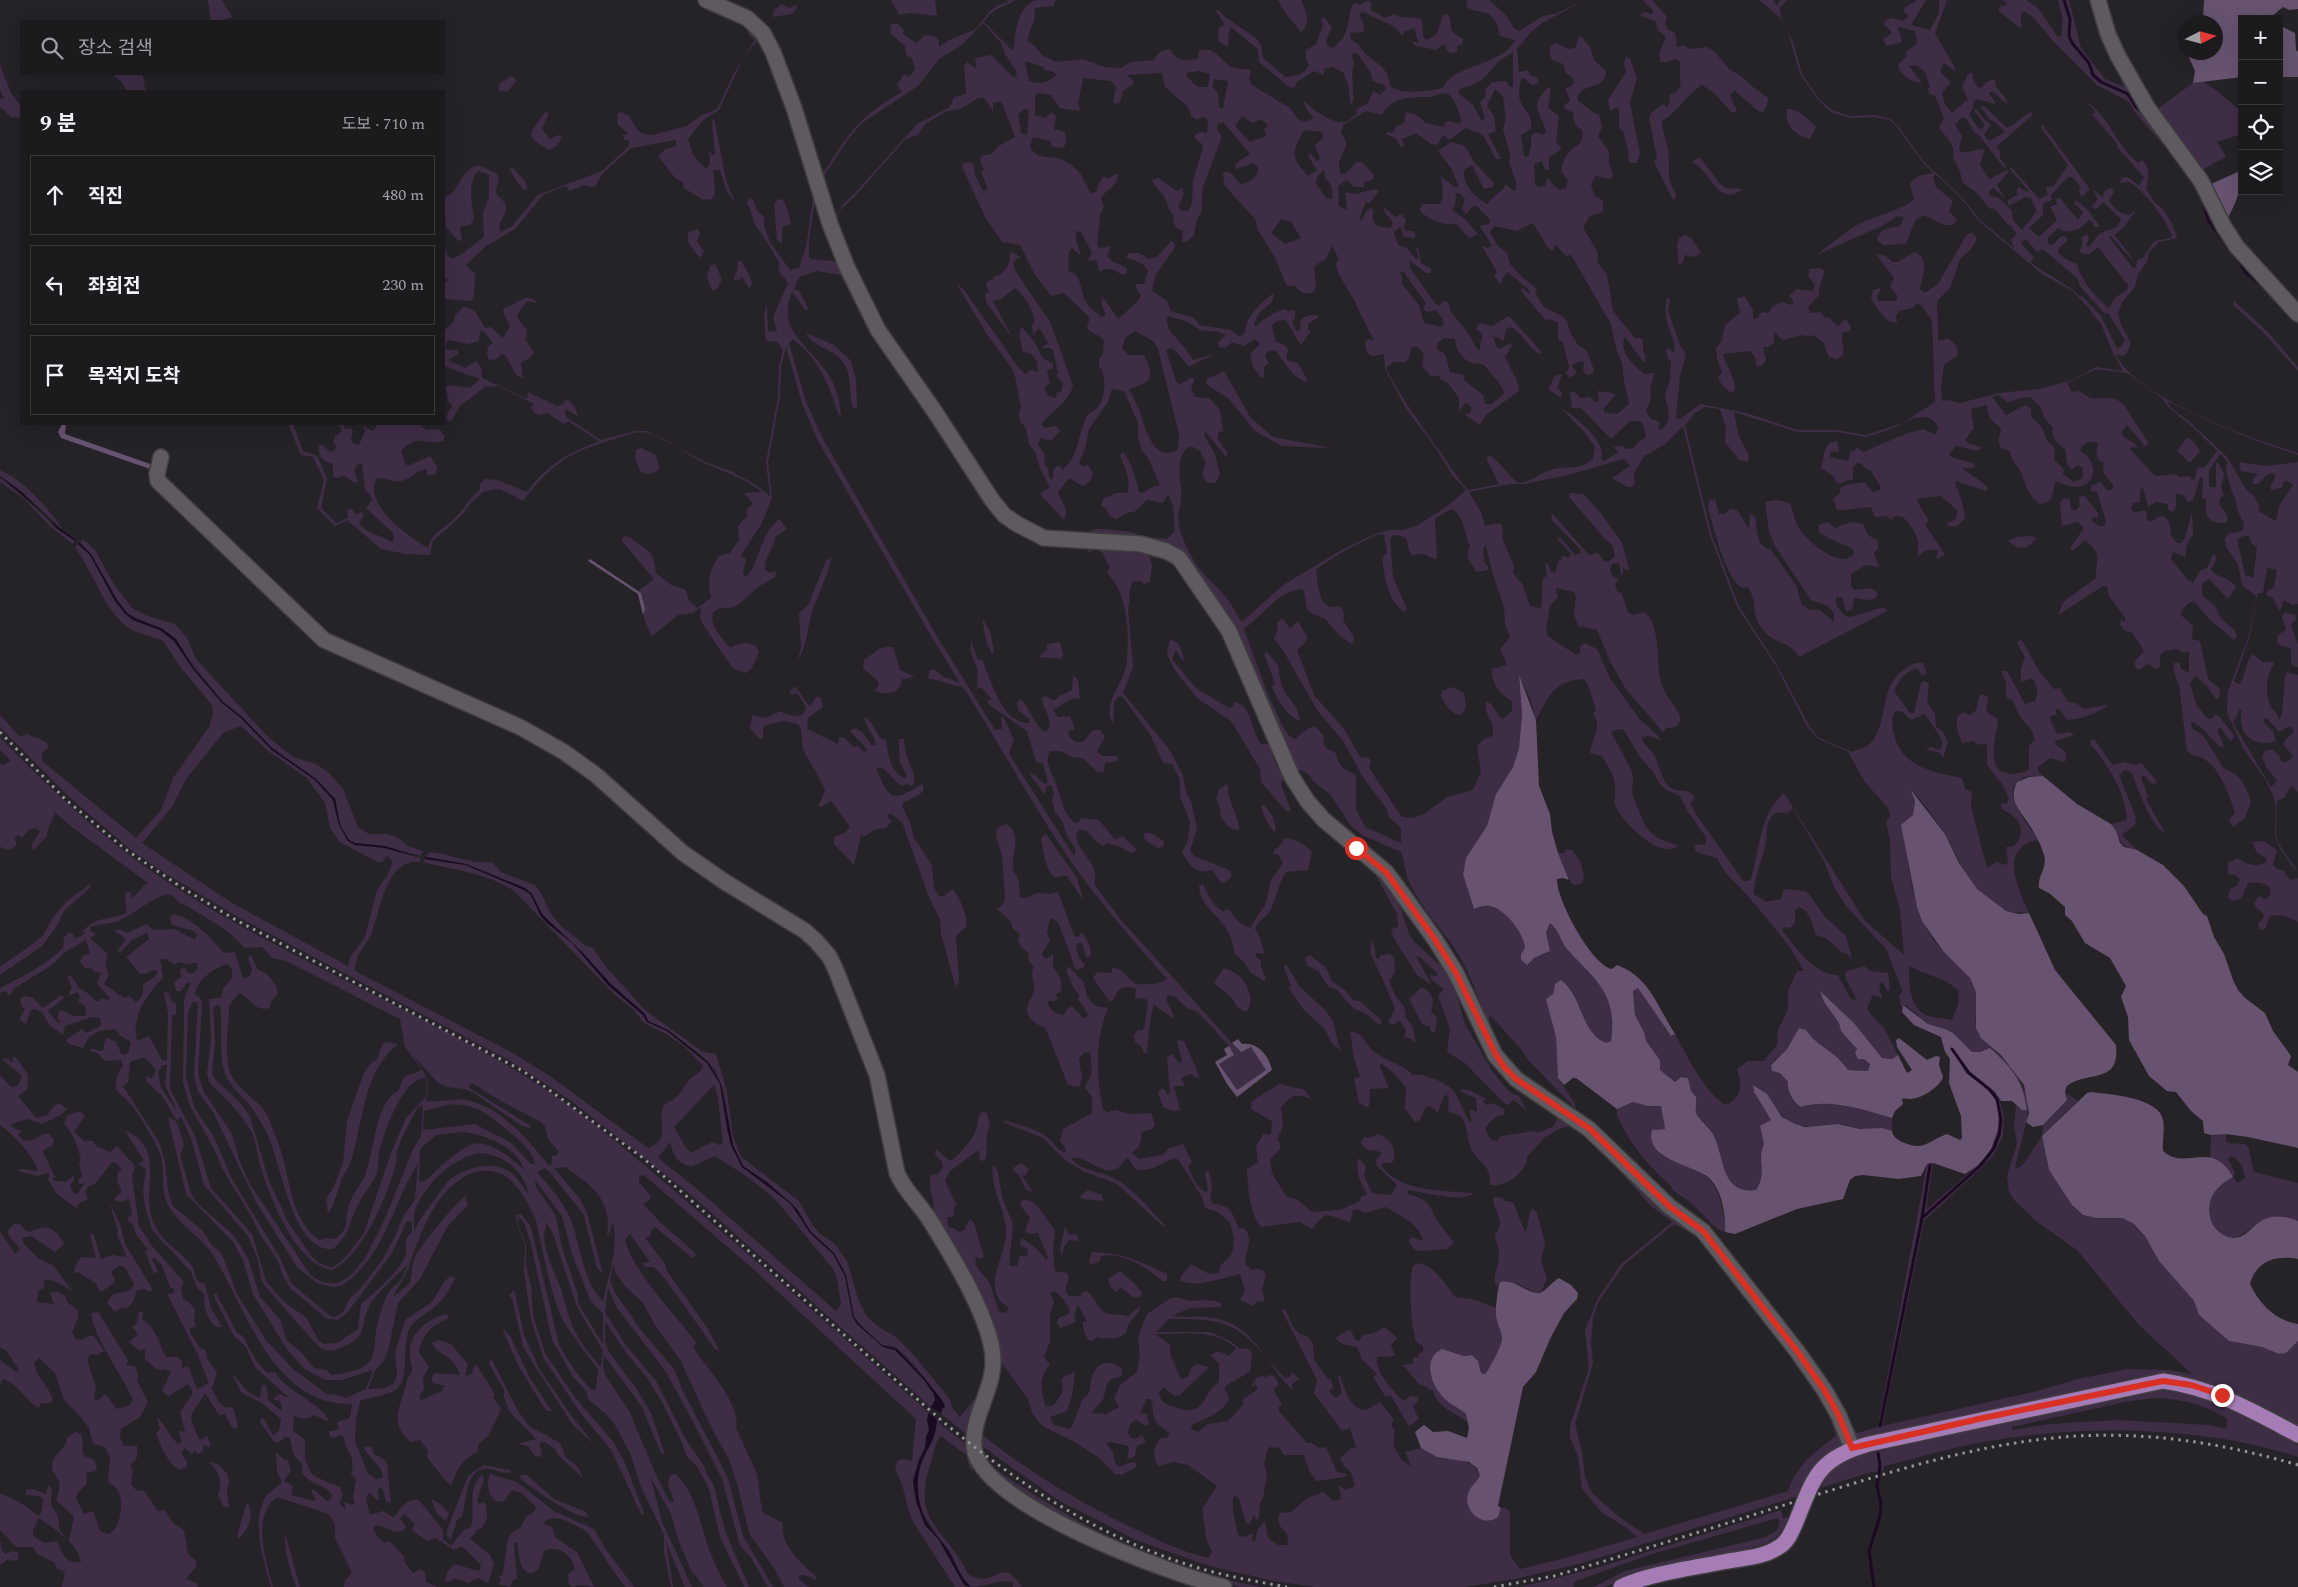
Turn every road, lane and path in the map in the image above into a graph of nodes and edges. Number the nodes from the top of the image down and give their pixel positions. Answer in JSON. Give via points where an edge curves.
{"nodes":[{"id":1,"x":706,"y":0,"type":"edge"},
{"id":2,"x":2098,"y":0,"type":"edge"},
{"id":3,"x":2298,"y":314,"type":"edge"},
{"id":4,"x":161,"y":457,"type":"dead end"},
{"id":5,"x":2298,"y":1435,"type":"edge"},
{"id":6,"x":1852,"y":1448,"type":"junction"},
{"id":7,"x":1224,"y":1587,"type":"edge"},
{"id":8,"x":1621,"y":1587,"type":"edge"}],
"edges":[{"from":1,"to":6,"type":"street","via":[[747,18],[763,33],[794,108],[830,224],[847,267],[878,330],[992,500],[1016,524],[1044,538],[1141,544],[1179,558],[1229,631],[1292,778],[1324,820],[1386,872],[1395,884],[1456,973],[1496,1055],[1516,1079],[1590,1129],[1670,1207],[1703,1231],[1825,1391]]},
{"from":2,"to":3,"type":"street","via":[[2118,56],[2147,107],[2201,181],[2236,247]]},
{"from":4,"to":7,"type":"street","via":[[158,481],[324,640],[520,727],[564,752],[610,786],[683,853],[806,931],[823,948],[835,968],[877,1076],[897,1173],[932,1222],[991,1344],[993,1369],[976,1424],[974,1448],[977,1458],[1003,1487],[1070,1530],[1144,1562]]},
{"from":5,"to":6,"type":"main road","via":[[2222,1395],[2191,1385],[2163,1381]]},
{"from":6,"to":8,"type":"main road","via":[[1831,1458],[1820,1472],[1781,1547],[1758,1556],[1706,1565]]}]}
